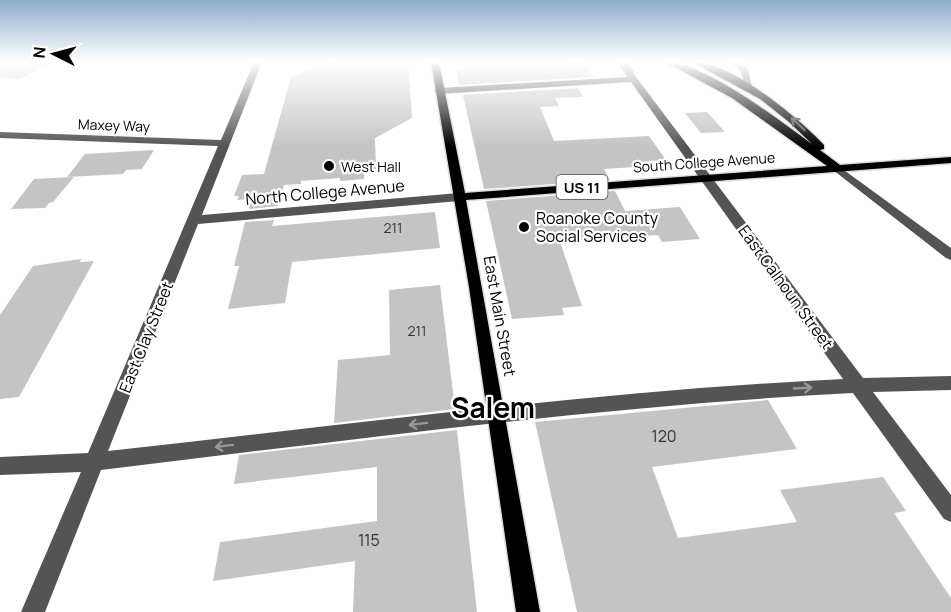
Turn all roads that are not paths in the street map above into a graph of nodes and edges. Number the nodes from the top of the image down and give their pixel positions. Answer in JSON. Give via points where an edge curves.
{"nodes":[{"id":1,"x":247,"y":91,"type":"edge"},
{"id":2,"x":440,"y":91,"type":"joint"},
{"id":3,"x":447,"y":91,"type":"edge"},
{"id":4,"x":641,"y":91,"type":"edge"},
{"id":5,"x":728,"y":91,"type":"edge"},
{"id":6,"x":754,"y":91,"type":"edge"},
{"id":7,"x":0,"y":135,"type":"edge"},
{"id":8,"x":226,"y":143,"type":"junction"},
{"id":9,"x":951,"y":160,"type":"edge"},
{"id":10,"x":837,"y":168,"type":"junction"},
{"id":11,"x":705,"y":177,"type":"junction"},
{"id":12,"x":459,"y":197,"type":"junction"},
{"id":13,"x":194,"y":220,"type":"junction"},
{"id":14,"x":951,"y":255,"type":"edge"},
{"id":15,"x":951,"y":383,"type":"edge"},
{"id":16,"x":859,"y":386,"type":"junction"},
{"id":17,"x":497,"y":415,"type":"junction"},
{"id":18,"x":94,"y":462,"type":"junction"},
{"id":19,"x":0,"y":466,"type":"edge"},
{"id":20,"x":951,"y":512,"type":"edge"},
{"id":21,"x":33,"y":612,"type":"edge"},
{"id":22,"x":528,"y":612,"type":"edge"}],
"edges":[{"from":1,"to":8,"type":"street","name":"East Clay Street"},
{"from":2,"to":3,"type":"street"},
{"from":2,"to":12,"type":"main road","name":"East Main Street"},
{"from":4,"to":11,"type":"street","name":"East Calhoun Street"},
{"from":5,"to":10,"type":"main road"},
{"from":10,"to":6,"type":"main road","one_way":true,"via":[[796,122]]},
{"from":7,"to":8,"type":"street","name":"Maxey Way"},
{"from":8,"to":13,"type":"street","name":"East Clay Street"},
{"from":9,"to":10,"type":"main road","name":"South College Avenue","number":"US 11"},
{"from":10,"to":11,"type":"main road","name":"South College Avenue","number":"US 11"},
{"from":10,"to":14,"type":"street"},
{"from":11,"to":12,"type":"main road","name":"South College Avenue","number":"US 11"},
{"from":11,"to":16,"type":"street","name":"East Calhoun Street"},
{"from":12,"to":13,"type":"street","name":"North College Avenue"},
{"from":12,"to":17,"type":"main road","name":"East Main Street"},
{"from":13,"to":18,"type":"street","name":"East Clay Street"},
{"from":15,"to":16,"type":"street"},
{"from":17,"to":16,"type":"street","one_way":true},
{"from":16,"to":20,"type":"street","name":"East Calhoun Street"},
{"from":17,"to":18,"type":"street","one_way":true},
{"from":17,"to":22,"type":"main road","name":"East Main Street"},
{"from":18,"to":19,"type":"street"},
{"from":18,"to":21,"type":"street","name":"East Clay Street"}]}
